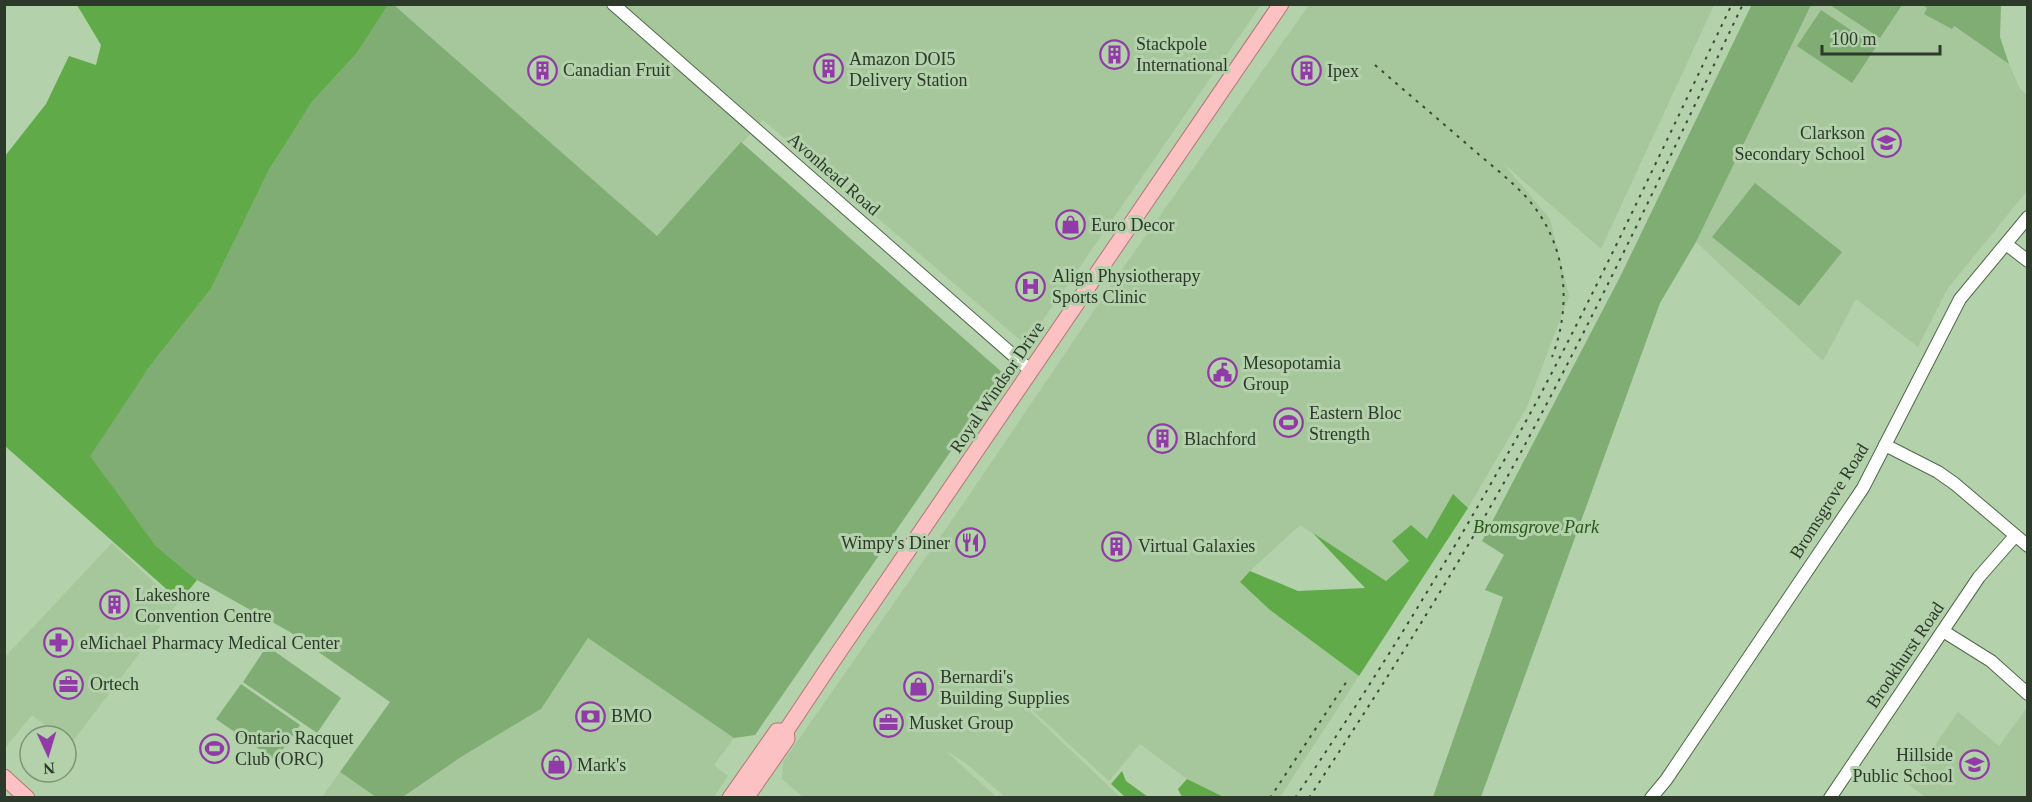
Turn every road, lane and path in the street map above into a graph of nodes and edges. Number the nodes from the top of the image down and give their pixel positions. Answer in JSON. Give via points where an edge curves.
{"nodes":[{"id":1,"x":614,"y":4,"type":"edge"},
{"id":2,"x":1281,"y":4,"type":"edge"},
{"id":3,"x":2028,"y":217,"type":"edge"},
{"id":4,"x":2006,"y":244,"type":"junction"},
{"id":5,"x":2028,"y":261,"type":"edge"},
{"id":6,"x":1031,"y":371,"type":"junction"},
{"id":7,"x":1885,"y":445,"type":"junction"},
{"id":8,"x":2015,"y":536,"type":"junction"},
{"id":9,"x":2028,"y":546,"type":"edge"},
{"id":10,"x":1943,"y":631,"type":"junction"},
{"id":11,"x":2028,"y":694,"type":"edge"},
{"id":12,"x":786,"y":731,"type":"junction"},
{"id":13,"x":4,"y":777,"type":"edge"},
{"id":14,"x":27,"y":798,"type":"edge"},
{"id":15,"x":730,"y":798,"type":"edge"},
{"id":16,"x":746,"y":798,"type":"edge"},
{"id":17,"x":1651,"y":798,"type":"edge"},
{"id":18,"x":1830,"y":798,"type":"edge"}],
"edges":[{"from":1,"to":6,"type":"street","name":"Avonhead Road"},
{"from":2,"to":6,"type":"main road","name":"Royal Windsor Drive"},
{"from":3,"to":4,"type":"street","name":"Bromsgrove Road"},
{"from":4,"to":5,"type":"street"},
{"from":4,"to":7,"type":"street","name":"Bromsgrove Road","via":[[1960,299]]},
{"from":6,"to":12,"type":"main road","name":"Royal Windsor Drive"},
{"from":7,"to":8,"type":"street","via":[[1938,472]]},
{"from":7,"to":17,"type":"street","name":"Bromsgrove Road","via":[[1863,488]]},
{"from":8,"to":9,"type":"street"},
{"from":8,"to":10,"type":"street","name":"Brookhurst Road","via":[[1979,577]]},
{"from":10,"to":11,"type":"street","via":[[1991,661]]},
{"from":10,"to":18,"type":"street","name":"Brookhurst Road"},
{"from":12,"to":15,"type":"main road","name":"Royal Windsor Drive","via":[[777,732]]},
{"from":12,"to":16,"type":"main road","name":"Royal Windsor Drive","via":[[787,739]]},
{"from":13,"to":14,"type":"main road"}]}
